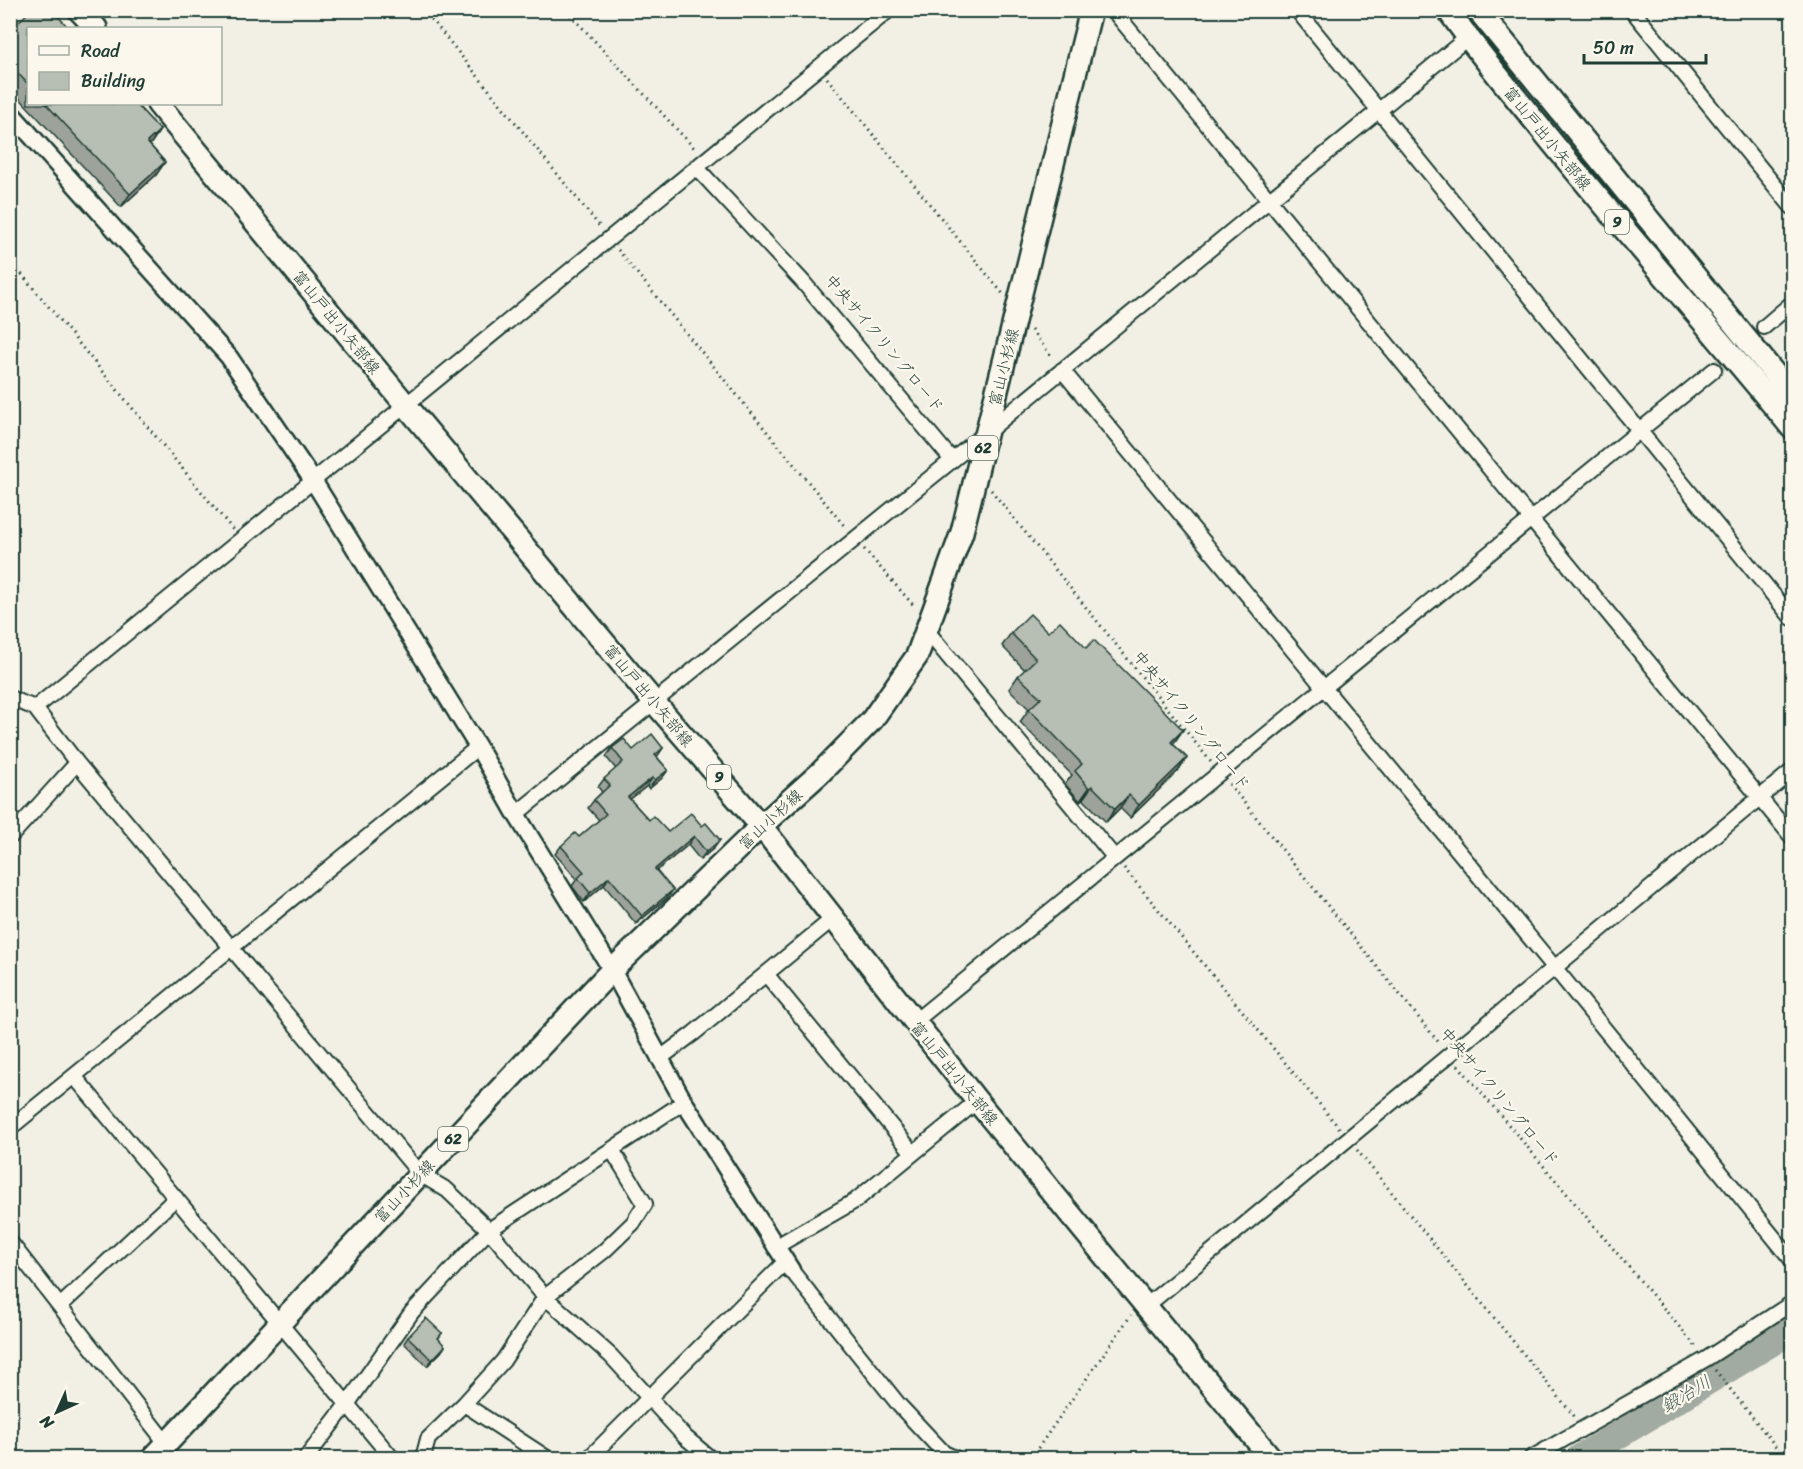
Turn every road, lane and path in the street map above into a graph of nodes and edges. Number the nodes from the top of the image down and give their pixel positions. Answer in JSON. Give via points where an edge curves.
{"nodes":[{"id":1,"x":79,"y":10,"type":"edge"},
{"id":2,"x":424,"y":10,"type":"edge"},
{"id":3,"x":566,"y":10,"type":"edge"},
{"id":4,"x":889,"y":10,"type":"edge"},
{"id":5,"x":1091,"y":10,"type":"edge"},
{"id":6,"x":1113,"y":10,"type":"edge"},
{"id":7,"x":1297,"y":10,"type":"edge"},
{"id":8,"x":1448,"y":10,"type":"edge"},
{"id":9,"x":1632,"y":10,"type":"edge"},
{"id":10,"x":1485,"y":13,"type":"edge"},
{"id":11,"x":95,"y":27,"type":"edge"},
{"id":12,"x":1467,"y":38,"type":"junction"},
{"id":13,"x":819,"y":68,"type":"junction"},
{"id":14,"x":159,"y":105,"type":"edge"},
{"id":15,"x":1379,"y":111,"type":"junction"},
{"id":16,"x":10,"y":112,"type":"edge"},
{"id":17,"x":701,"y":164,"type":"junction"},
{"id":18,"x":1269,"y":200,"type":"junction"},
{"id":19,"x":1792,"y":207,"type":"edge"},
{"id":20,"x":609,"y":238,"type":"junction"},
{"id":21,"x":10,"y":260,"type":"edge"},
{"id":22,"x":1792,"y":303,"type":"edge"},
{"id":23,"x":1017,"y":312,"type":"junction"},
{"id":24,"x":1764,"y":327,"type":"tunnel mouth"},
{"id":25,"x":1062,"y":369,"type":"junction"},
{"id":26,"x":1714,"y":370,"type":"tunnel mouth"},
{"id":27,"x":1792,"y":395,"type":"edge"},
{"id":28,"x":405,"y":404,"type":"junction"},
{"id":29,"x":1792,"y":428,"type":"edge"},
{"id":30,"x":1640,"y":430,"type":"junction"},
{"id":31,"x":987,"y":432,"type":"junction"},
{"id":32,"x":952,"y":460,"type":"junction"},
{"id":33,"x":977,"y":473,"type":"junction"},
{"id":34,"x":314,"y":482,"type":"junction"},
{"id":35,"x":1532,"y":519,"type":"junction"},
{"id":36,"x":855,"y":539,"type":"junction"},
{"id":37,"x":242,"y":540,"type":"junction"},
{"id":38,"x":1792,"y":618,"type":"edge"},
{"id":39,"x":928,"y":628,"type":"junction"},
{"id":40,"x":1324,"y":687,"type":"junction"},
{"id":41,"x":10,"y":698,"type":"edge"},
{"id":42,"x":654,"y":702,"type":"junction"},
{"id":43,"x":35,"y":708,"type":"junction"},
{"id":44,"x":478,"y":747,"type":"junction"},
{"id":45,"x":77,"y":763,"type":"junction"},
{"id":46,"x":1792,"y":771,"type":"edge"},
{"id":47,"x":1219,"y":772,"type":"junction"},
{"id":48,"x":1759,"y":797,"type":"junction"},
{"id":49,"x":516,"y":814,"type":"junction"},
{"id":50,"x":761,"y":826,"type":"junction"},
{"id":51,"x":10,"y":837,"type":"edge"},
{"id":52,"x":1792,"y":837,"type":"edge"},
{"id":53,"x":1115,"y":858,"type":"junction"},
{"id":54,"x":835,"y":917,"type":"junction"},
{"id":55,"x":231,"y":948,"type":"junction"},
{"id":56,"x":1554,"y":967,"type":"junction"},
{"id":57,"x":612,"y":970,"type":"junction"},
{"id":58,"x":766,"y":974,"type":"junction"},
{"id":59,"x":914,"y":1022,"type":"junction"},
{"id":60,"x":1449,"y":1055,"type":"junction"},
{"id":61,"x":659,"y":1059,"type":"junction"},
{"id":62,"x":74,"y":1076,"type":"junction"},
{"id":63,"x":977,"y":1101,"type":"junction"},
{"id":64,"x":684,"y":1102,"type":"junction"},
{"id":65,"x":10,"y":1128,"type":"edge"},
{"id":66,"x":612,"y":1150,"type":"junction"},
{"id":67,"x":913,"y":1153,"type":"junction"},
{"id":68,"x":420,"y":1174,"type":"junction"},
{"id":69,"x":176,"y":1198,"type":"junction"},
{"id":70,"x":489,"y":1230,"type":"junction"},
{"id":71,"x":10,"y":1242,"type":"edge"},
{"id":72,"x":775,"y":1247,"type":"junction"},
{"id":73,"x":1792,"y":1260,"type":"edge"},
{"id":74,"x":788,"y":1266,"type":"junction"},
{"id":75,"x":545,"y":1297,"type":"junction"},
{"id":76,"x":1792,"y":1303,"type":"edge"},
{"id":77,"x":1143,"y":1304,"type":"junction"},
{"id":78,"x":60,"y":1306,"type":"junction"},
{"id":79,"x":279,"y":1323,"type":"junction"},
{"id":80,"x":1706,"y":1359,"type":"junction"},
{"id":81,"x":650,"y":1399,"type":"junction"},
{"id":82,"x":348,"y":1403,"type":"junction"},
{"id":83,"x":464,"y":1404,"type":"junction"},
{"id":84,"x":159,"y":1451,"type":"edge"},
{"id":85,"x":945,"y":1456,"type":"edge"},
{"id":86,"x":306,"y":1458,"type":"edge"},
{"id":87,"x":392,"y":1458,"type":"edge"},
{"id":88,"x":423,"y":1458,"type":"edge"},
{"id":89,"x":547,"y":1458,"type":"edge"},
{"id":90,"x":589,"y":1458,"type":"edge"},
{"id":91,"x":710,"y":1458,"type":"edge"},
{"id":92,"x":1031,"y":1458,"type":"edge"},
{"id":93,"x":1271,"y":1458,"type":"edge"},
{"id":94,"x":1531,"y":1458,"type":"edge"},
{"id":95,"x":1785,"y":1458,"type":"edge"}],
"edges":[{"from":1,"to":11,"type":"main road"},
{"from":2,"to":20,"type":"path"},
{"from":3,"to":17,"type":"path"},
{"from":4,"to":13,"type":"street"},
{"from":5,"to":23,"type":"main road","name":"富山小杉線","number":"62"},
{"from":6,"to":18,"type":"street"},
{"from":7,"to":15,"type":"street"},
{"from":8,"to":12,"type":"main road","name":"富山戸出小矢部線","number":"9"},
{"from":9,"to":19,"type":"street"},
{"from":10,"to":27,"type":"main road","name":"富山戸出小矢部線","number":"9"},
{"from":12,"to":15,"type":"street"},
{"from":12,"to":29,"type":"main road","name":"富山戸出小矢部線","number":"9"},
{"from":13,"to":17,"type":"street"},
{"from":13,"to":23,"type":"path"},
{"from":14,"to":28,"type":"main road","name":"富山戸出小矢部線","number":"9"},
{"from":15,"to":18,"type":"street"},
{"from":15,"to":30,"type":"street"},
{"from":16,"to":34,"type":"street","via":[[229,357]]},
{"from":17,"to":20,"type":"street"},
{"from":17,"to":32,"type":"street"},
{"from":18,"to":25,"type":"street"},
{"from":18,"to":35,"type":"street"},
{"from":20,"to":28,"type":"street"},
{"from":20,"to":36,"type":"path"},
{"from":21,"to":37,"type":"path"},
{"from":22,"to":24,"type":"street"},
{"from":23,"to":25,"type":"path"},
{"from":23,"to":31,"type":"main road","name":"富山小杉線","number":"62"},
{"from":25,"to":31,"type":"street"},
{"from":25,"to":40,"type":"street"},
{"from":26,"to":30,"type":"street"},
{"from":28,"to":34,"type":"street"},
{"from":28,"to":42,"type":"main road","name":"富山戸出小矢部線","number":"9"},
{"from":30,"to":35,"type":"street"},
{"from":30,"to":38,"type":"street"},
{"from":31,"to":32,"type":"street"},
{"from":31,"to":33,"type":"main road","name":"富山小杉線","number":"62"},
{"from":32,"to":36,"type":"street"},
{"from":33,"to":39,"type":"main road","name":"富山小杉線","number":"62","via":[[962,532]]},
{"from":33,"to":47,"type":"path","name":"中央サイクリングロード"},
{"from":34,"to":37,"type":"street"},
{"from":34,"to":44,"type":"street"},
{"from":35,"to":40,"type":"street"},
{"from":35,"to":48,"type":"street"},
{"from":36,"to":39,"type":"path"},
{"from":36,"to":42,"type":"street"},
{"from":37,"to":43,"type":"street"},
{"from":39,"to":50,"type":"main road","name":"富山小杉線","number":"62","via":[[917,656],[872,720]]},
{"from":39,"to":53,"type":"street"},
{"from":40,"to":47,"type":"street"},
{"from":40,"to":56,"type":"street"},
{"from":41,"to":43,"type":"street"},
{"from":42,"to":49,"type":"street"},
{"from":42,"to":50,"type":"main road","name":"富山戸出小矢部線","number":"9"},
{"from":43,"to":45,"type":"street"},
{"from":44,"to":49,"type":"street"},
{"from":44,"to":55,"type":"street"},
{"from":45,"to":51,"type":"street"},
{"from":45,"to":55,"type":"street"},
{"from":46,"to":48,"type":"street"},
{"from":47,"to":53,"type":"street"},
{"from":47,"to":60,"type":"path","name":"中央サイクリングロード"},
{"from":48,"to":52,"type":"street"},
{"from":48,"to":56,"type":"street"},
{"from":49,"to":57,"type":"street"},
{"from":50,"to":54,"type":"main road","name":"富山戸出小矢部線","number":"9"},
{"from":50,"to":57,"type":"main road","name":"富山小杉線","number":"62"},
{"from":53,"to":59,"type":"street"},
{"from":54,"to":58,"type":"street"},
{"from":54,"to":59,"type":"main road","name":"富山戸出小矢部線","number":"9"},
{"from":55,"to":62,"type":"street"},
{"from":55,"to":68,"type":"street"},
{"from":56,"to":60,"type":"street"},
{"from":56,"to":73,"type":"street"},
{"from":57,"to":61,"type":"street"},
{"from":57,"to":68,"type":"main road","name":"富山小杉線","number":"62"},
{"from":58,"to":61,"type":"street"},
{"from":58,"to":67,"type":"street"},
{"from":59,"to":63,"type":"main road","name":"富山戸出小矢部線","number":"9"},
{"from":60,"to":77,"type":"street"},
{"from":60,"to":80,"type":"path","name":"中央サイクリングロード"},
{"from":61,"to":64,"type":"street"},
{"from":62,"to":65,"type":"street"},
{"from":62,"to":69,"type":"street"},
{"from":63,"to":67,"type":"street"},
{"from":63,"to":77,"type":"main road","name":"富山戸出小矢部線","number":"9"},
{"from":64,"to":66,"type":"street"},
{"from":64,"to":72,"type":"street"},
{"from":66,"to":70,"type":"street"},
{"from":66,"to":75,"type":"street","via":[[645,1204],[633,1223],[604,1251]]},
{"from":67,"to":72,"type":"street","via":[[855,1201]]},
{"from":68,"to":70,"type":"street","via":[[447,1190]]},
{"from":68,"to":79,"type":"main road","name":"富山小杉線","number":"62"},
{"from":69,"to":78,"type":"street"},
{"from":69,"to":79,"type":"street"},
{"from":70,"to":75,"type":"street"},
{"from":70,"to":82,"type":"street","via":[[412,1312]]},
{"from":71,"to":78,"type":"street"},
{"from":72,"to":74,"type":"street"},
{"from":74,"to":81,"type":"street"},
{"from":74,"to":85,"type":"street"},
{"from":75,"to":81,"type":"street","via":[[611,1356]]},
{"from":75,"to":83,"type":"street","via":[[503,1361]]},
{"from":76,"to":80,"type":"street"},
{"from":77,"to":92,"type":"path"},
{"from":77,"to":93,"type":"main road","name":"富山戸出小矢部線","number":"9"},
{"from":78,"to":84,"type":"street"},
{"from":79,"to":82,"type":"street"},
{"from":79,"to":84,"type":"main road","name":"富山小杉線","number":"62"},
{"from":80,"to":94,"type":"street"},
{"from":80,"to":95,"type":"path","name":"中央サイクリングロード"},
{"from":81,"to":90,"type":"street"},
{"from":81,"to":91,"type":"street"},
{"from":82,"to":86,"type":"street"},
{"from":82,"to":87,"type":"street"},
{"from":83,"to":88,"type":"street","via":[[428,1439]]},
{"from":83,"to":89,"type":"street"}]}
